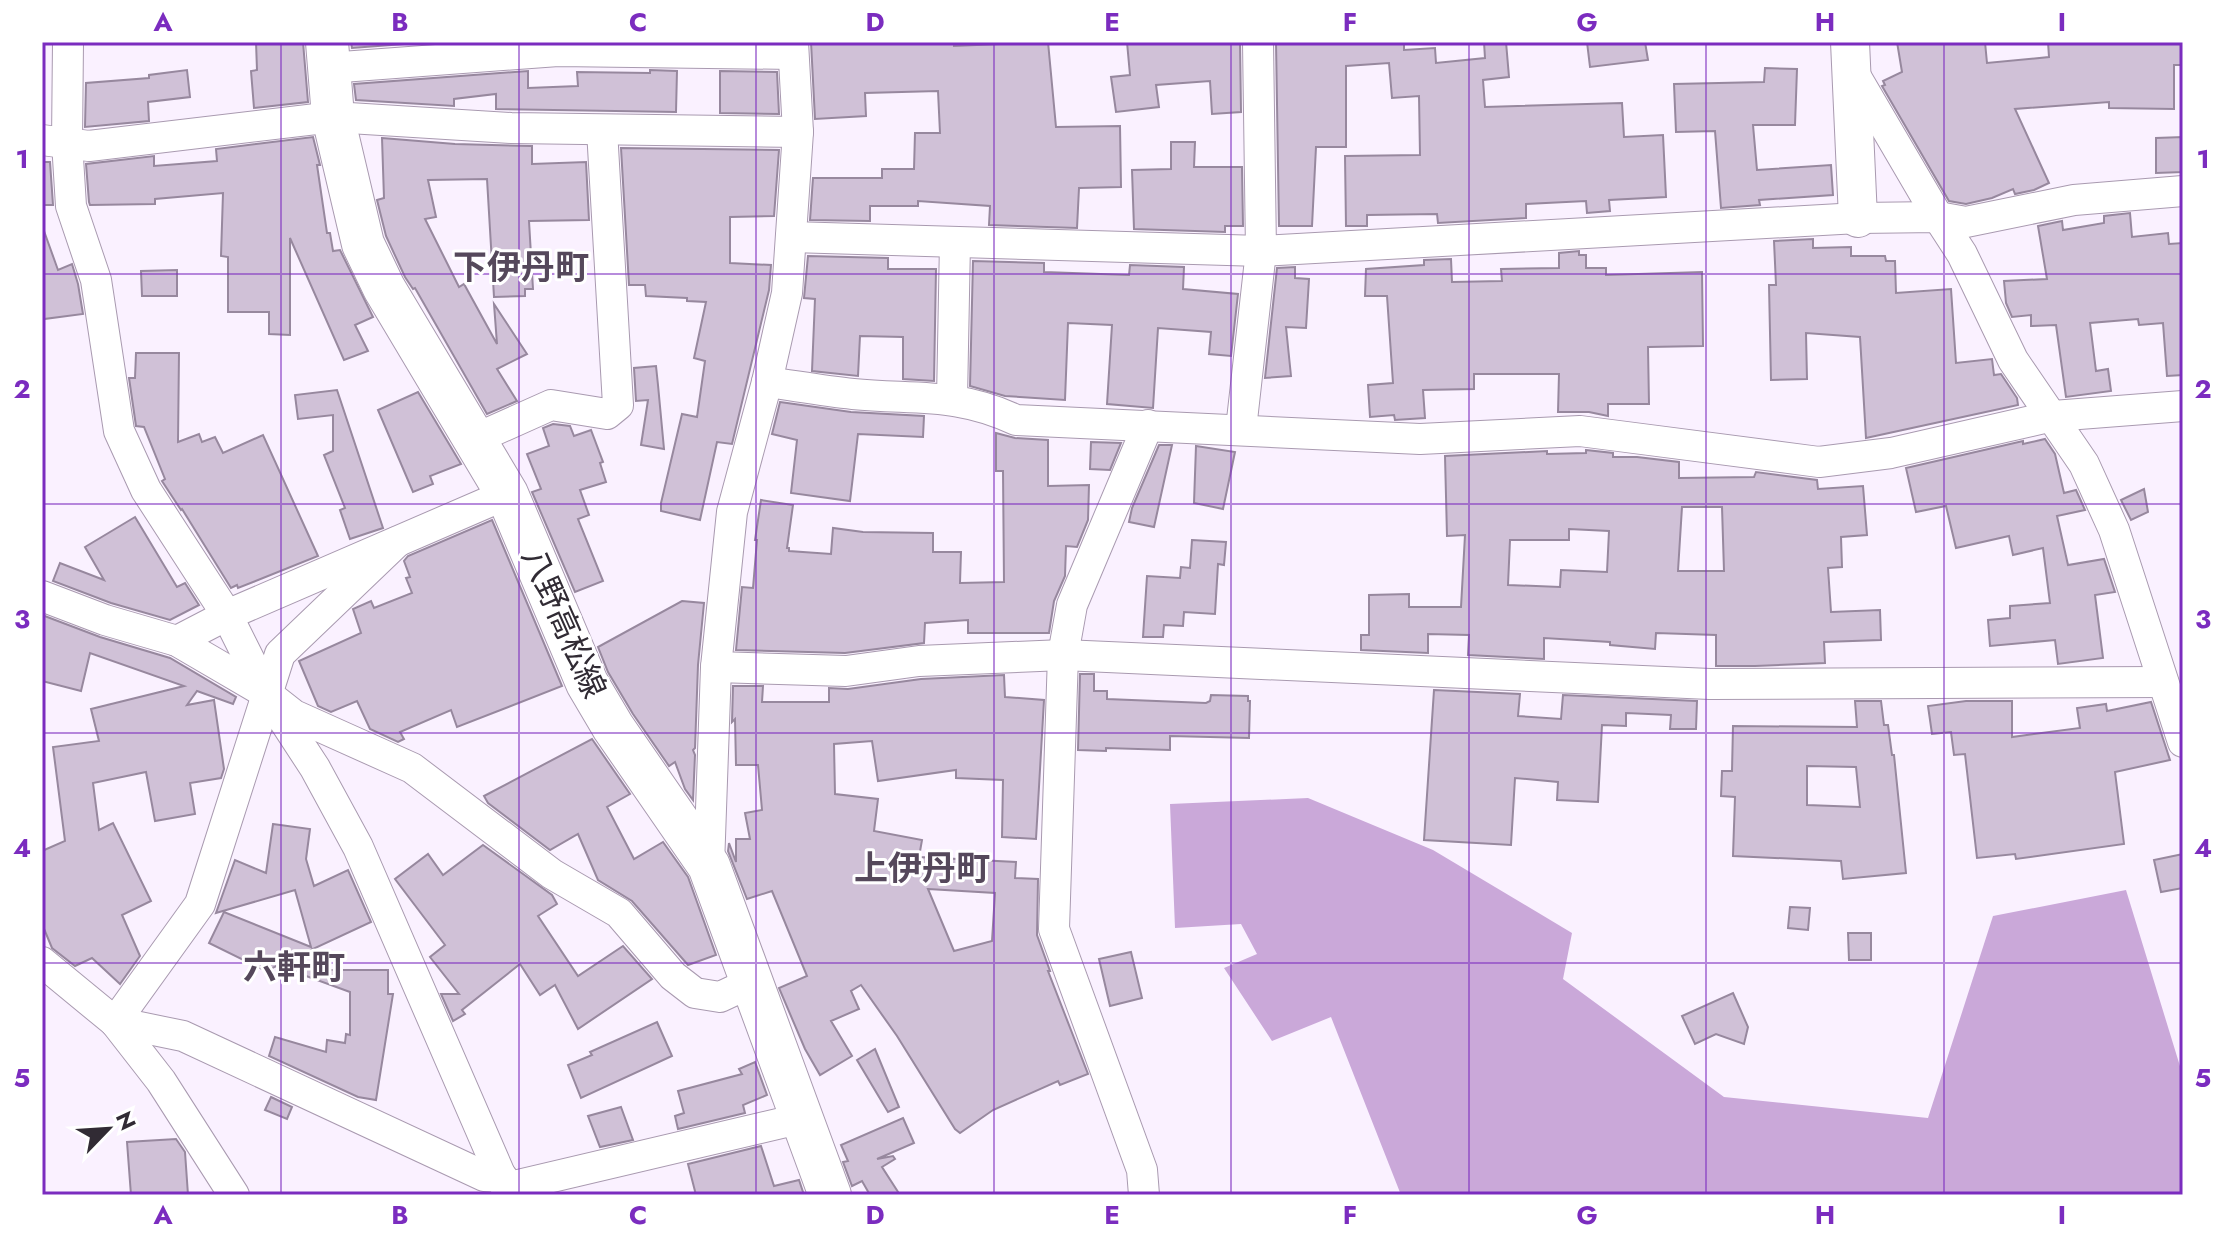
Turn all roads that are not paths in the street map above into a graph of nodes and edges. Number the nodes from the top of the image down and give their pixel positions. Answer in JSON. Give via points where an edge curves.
{"nodes":[{"id":1,"x":68,"y":42,"type":"edge"},
{"id":2,"x":1258,"y":42,"type":"edge"},
{"id":3,"x":793,"y":48,"type":"edge"},
{"id":4,"x":327,"y":55,"type":"edge"},
{"id":5,"x":1850,"y":55,"type":"edge"},
{"id":6,"x":55,"y":82,"type":"edge"},
{"id":7,"x":333,"y":117,"type":"junction"},
{"id":8,"x":602,"y":130,"type":"junction"},
{"id":9,"x":798,"y":132,"type":"junction"},
{"id":10,"x":55,"y":141,"type":"edge"},
{"id":11,"x":2183,"y":191,"type":"edge"},
{"id":12,"x":1938,"y":217,"type":"junction"},
{"id":13,"x":1858,"y":218,"type":"junction"},
{"id":14,"x":791,"y":237,"type":"junction"},
{"id":15,"x":955,"y":242,"type":"junction"},
{"id":16,"x":1261,"y":251,"type":"junction"},
{"id":17,"x":767,"y":382,"type":"junction"},
{"id":18,"x":952,"y":399,"type":"junction"},
{"id":19,"x":2183,"y":406,"type":"edge"},
{"id":20,"x":2053,"y":416,"type":"junction"},
{"id":21,"x":1148,"y":425,"type":"junction"},
{"id":22,"x":1241,"y":429,"type":"junction"},
{"id":23,"x":475,"y":439,"type":"junction"},
{"id":24,"x":507,"y":494,"type":"junction"},
{"id":25,"x":397,"y":542,"type":"junction"},
{"id":26,"x":42,"y":596,"type":"edge"},
{"id":27,"x":227,"y":615,"type":"junction"},
{"id":28,"x":177,"y":641,"type":"junction"},
{"id":29,"x":1063,"y":655,"type":"junction"},
{"id":30,"x":716,"y":667,"type":"junction"},
{"id":31,"x":2163,"y":682,"type":"junction"},
{"id":32,"x":266,"y":693,"type":"junction"},
{"id":33,"x":2183,"y":742,"type":"edge"},
{"id":34,"x":709,"y":866,"type":"junction"},
{"id":35,"x":42,"y":962,"type":"edge"},
{"id":36,"x":752,"y":982,"type":"junction"},
{"id":37,"x":115,"y":1022,"type":"junction"},
{"id":38,"x":803,"y":1118,"type":"junction"},
{"id":39,"x":506,"y":1186,"type":"edge"},
{"id":40,"x":234,"y":1195,"type":"edge"},
{"id":41,"x":830,"y":1195,"type":"edge"},
{"id":42,"x":1144,"y":1195,"type":"edge"}],
"edges":[{"from":1,"to":6,"type":"street"},
{"from":2,"to":16,"type":"street"},
{"from":3,"to":4,"type":"street"},
{"from":3,"to":9,"type":"street"},
{"from":4,"to":7,"type":"main road","name":"八野高松線"},
{"from":5,"to":12,"type":"street"},
{"from":5,"to":13,"type":"street"},
{"from":6,"to":10,"type":"street"},
{"from":7,"to":8,"type":"street"},
{"from":7,"to":10,"type":"street","via":[[89,146]]},
{"from":7,"to":23,"type":"main road","name":"八野高松線","via":[[363,244]]},
{"from":8,"to":9,"type":"street"},
{"from":8,"to":23,"type":"street","via":[[618,405],[607,414],[551,405]]},
{"from":9,"to":14,"type":"street"},
{"from":10,"to":27,"type":"street","via":[[96,280],[119,431],[146,490]]},
{"from":11,"to":12,"type":"street","via":[[2074,200],[1966,222]]},
{"from":12,"to":13,"type":"street"},
{"from":12,"to":20,"type":"street","via":[[1962,254],[2013,360]]},
{"from":13,"to":16,"type":"street"},
{"from":14,"to":15,"type":"street"},
{"from":14,"to":17,"type":"street","via":[[787,293]]},
{"from":15,"to":16,"type":"street"},
{"from":15,"to":18,"type":"street"},
{"from":16,"to":22,"type":"street"},
{"from":17,"to":18,"type":"street"},
{"from":17,"to":30,"type":"street","via":[[732,512]]},
{"from":18,"to":21,"type":"street","via":[[1016,420]]},
{"from":19,"to":20,"type":"street"},
{"from":20,"to":22,"type":"street","via":[[1891,453],[1819,462],[1580,431],[1420,439]]},
{"from":20,"to":31,"type":"street","via":[[2084,464],[2114,530]]},
{"from":21,"to":22,"type":"street"},
{"from":21,"to":29,"type":"street","via":[[1072,605]]},
{"from":23,"to":24,"type":"main road","name":"八野高松線"},
{"from":24,"to":25,"type":"street"},
{"from":24,"to":34,"type":"main road","name":"八野高松線","via":[[587,683]]},
{"from":25,"to":27,"type":"street"},
{"from":25,"to":32,"type":"street","via":[[280,654]]},
{"from":26,"to":28,"type":"street"},
{"from":27,"to":28,"type":"street"},
{"from":27,"to":32,"type":"street"},
{"from":28,"to":32,"type":"street"},
{"from":29,"to":30,"type":"street","via":[[919,661],[846,671]]},
{"from":29,"to":31,"type":"street","via":[[1710,684]]},
{"from":29,"to":42,"type":"street","via":[[1054,929],[1142,1170]]},
{"from":30,"to":34,"type":"street"},
{"from":31,"to":33,"type":"street"},
{"from":32,"to":36,"type":"street","via":[[294,715],[412,768],[552,874],[619,913],[673,976],[695,993],[720,997]]},
{"from":32,"to":37,"type":"street","via":[[200,904]]},
{"from":32,"to":39,"type":"street","via":[[358,847]]},
{"from":34,"to":36,"type":"main road","name":"八野高松線"},
{"from":35,"to":37,"type":"street"},
{"from":36,"to":38,"type":"main road","name":"八野高松線"},
{"from":37,"to":39,"type":"street","via":[[183,1036]]},
{"from":37,"to":40,"type":"street","via":[[161,1081]]},
{"from":38,"to":39,"type":"street"},
{"from":38,"to":41,"type":"main road","name":"八野高松線"}]}
